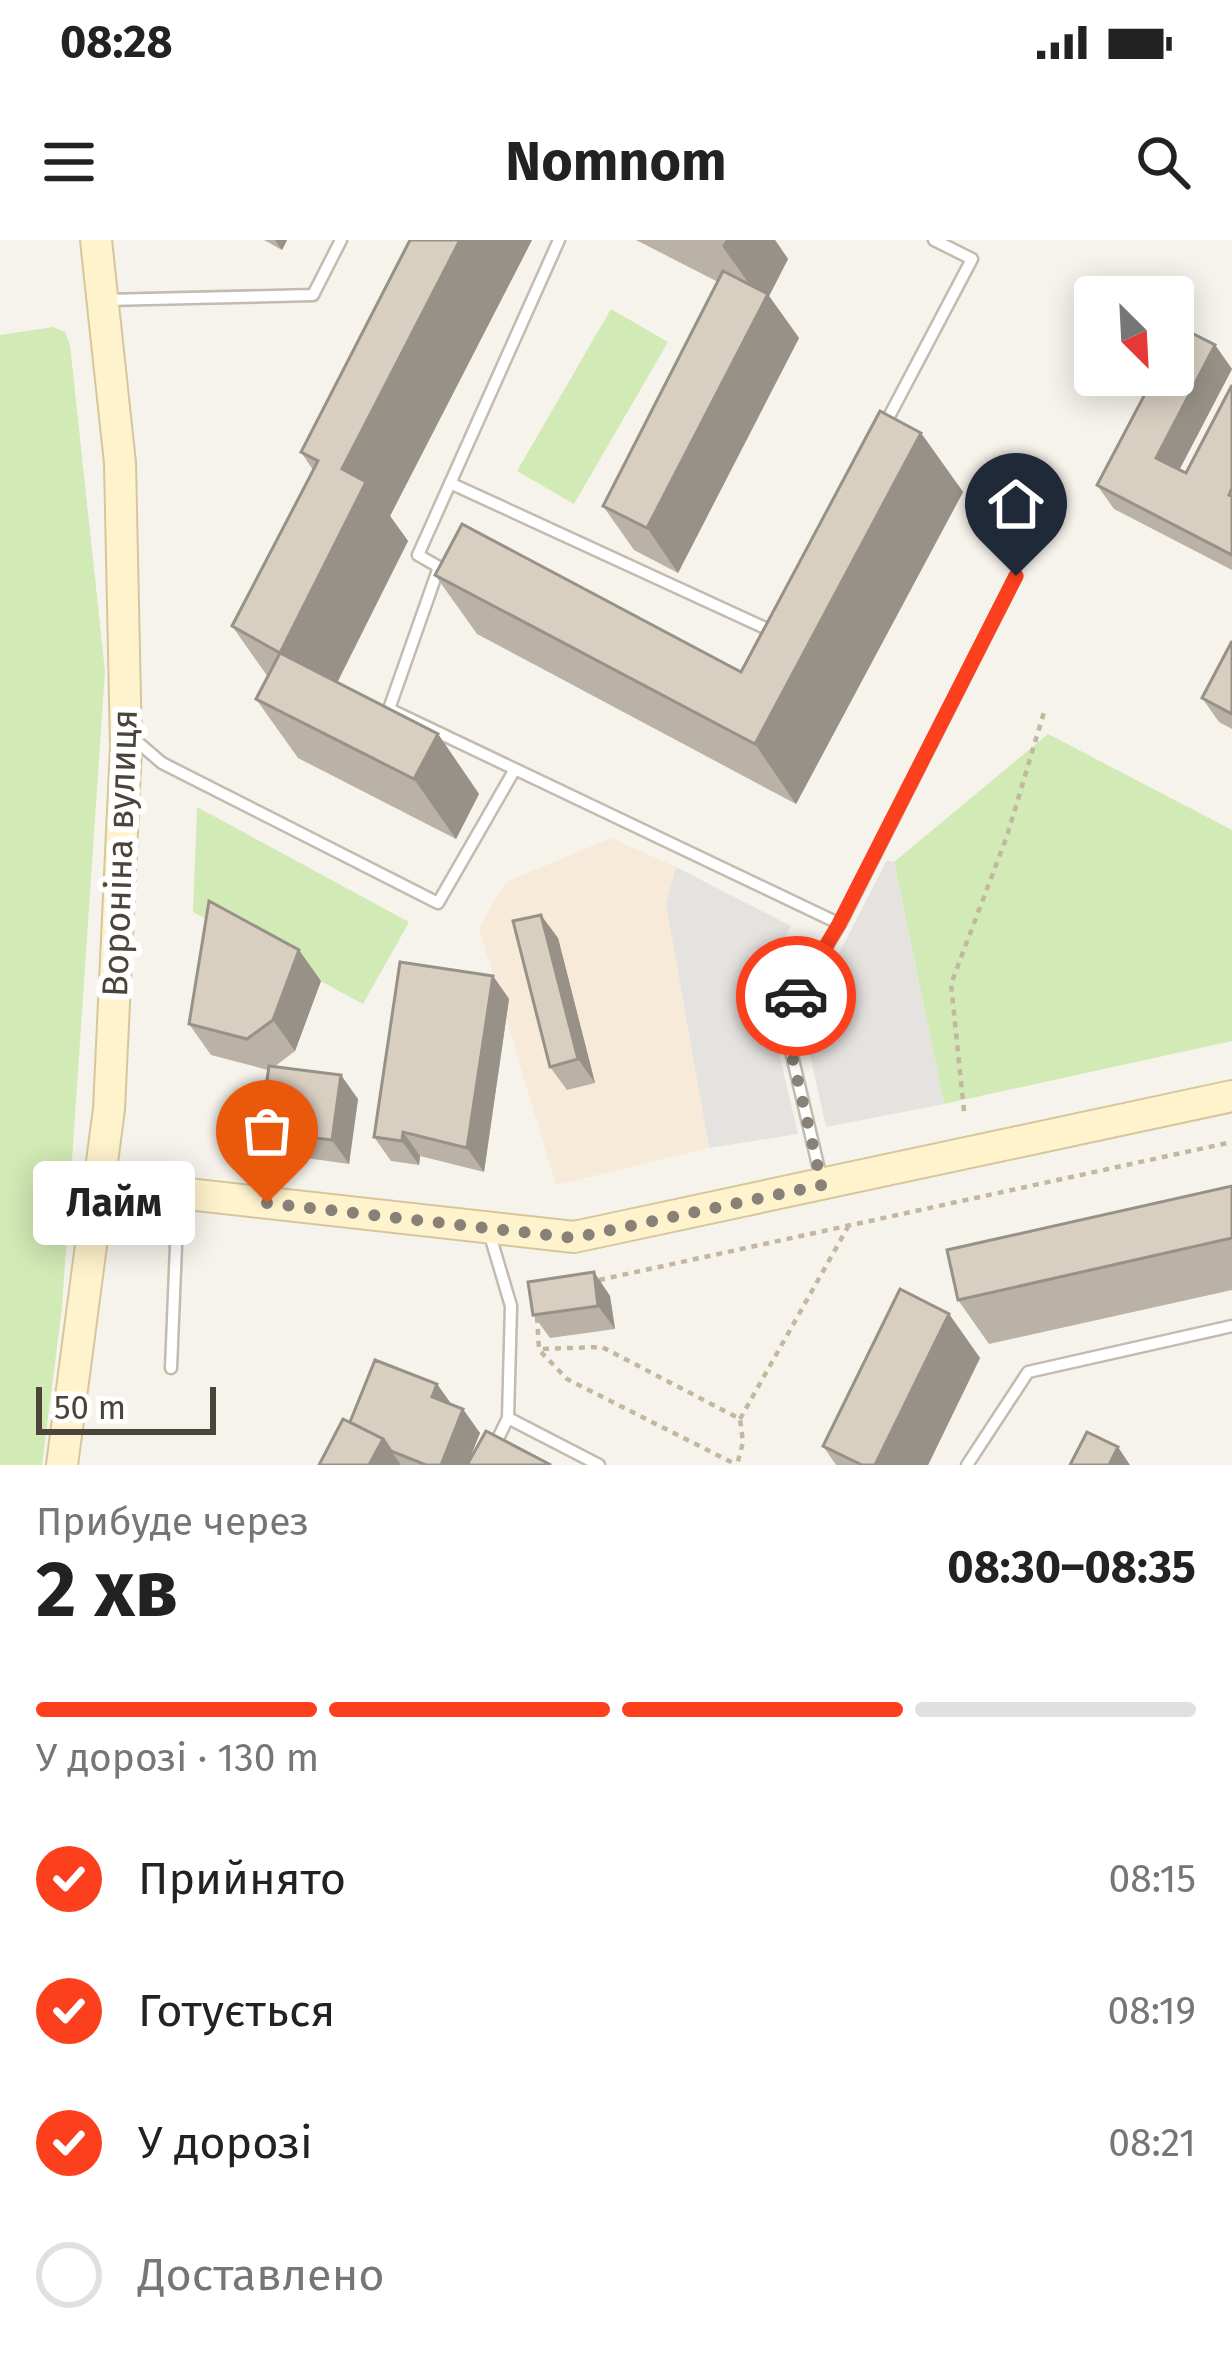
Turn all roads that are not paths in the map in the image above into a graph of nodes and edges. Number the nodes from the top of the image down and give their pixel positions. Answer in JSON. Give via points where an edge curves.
{"nodes":[{"id":1,"x":96,"y":240,"type":"edge"},
{"id":2,"x":341,"y":240,"type":"edge"},
{"id":3,"x":559,"y":240,"type":"edge"},
{"id":4,"x":934,"y":240,"type":"edge"},
{"id":5,"x":102,"y":300,"type":"junction"},
{"id":6,"x":874,"y":446,"type":"edge"},
{"id":7,"x":450,"y":484,"type":"junction"},
{"id":8,"x":1016,"y":576,"type":"dead end"},
{"id":9,"x":787,"y":613,"type":"edge"},
{"id":10,"x":125,"y":732,"type":"junction"},
{"id":11,"x":514,"y":769,"type":"junction"},
{"id":12,"x":839,"y":924,"type":"junction"},
{"id":13,"x":1232,"y":1096,"type":"edge"},
{"id":14,"x":98,"y":1184,"type":"junction"},
{"id":15,"x":822,"y":1185,"type":"junction"},
{"id":16,"x":178,"y":1193,"type":"junction"},
{"id":17,"x":488,"y":1228,"type":"junction"},
{"id":18,"x":1232,"y":1326,"type":"edge"},
{"id":19,"x":171,"y":1368,"type":"dead end"},
{"id":20,"x":508,"y":1418,"type":"junction"},
{"id":21,"x":62,"y":1465,"type":"edge"},
{"id":22,"x":485,"y":1465,"type":"edge"},
{"id":23,"x":599,"y":1465,"type":"edge"},
{"id":24,"x":968,"y":1465,"type":"edge"}],
"edges":[{"from":1,"to":5,"type":"street","name":"Вороніна вулиця"},
{"from":2,"to":5,"type":"lane","via":[[313,295]]},
{"from":3,"to":7,"type":"lane"},
{"from":4,"to":6,"type":"lane","via":[[972,259]]},
{"from":5,"to":10,"type":"street","name":"Вороніна вулиця","via":[[120,463]]},
{"from":7,"to":9,"type":"lane","via":[[776,633]]},
{"from":7,"to":11,"type":"lane","via":[[418,555],[439,567],[389,709]]},
{"from":8,"to":12,"type":"lane"},
{"from":10,"to":11,"type":"lane","via":[[162,763],[438,903]]},
{"from":10,"to":14,"type":"street","name":"Вороніна вулиця","via":[[109,1109]]},
{"from":11,"to":12,"type":"lane"},
{"from":12,"to":15,"type":"lane","via":[[790,1005],[786,1030]]},
{"from":13,"to":15,"type":"street"},
{"from":14,"to":16,"type":"street"},
{"from":14,"to":21,"type":"street","name":"Вороніна вулиця"},
{"from":15,"to":17,"type":"street","via":[[574,1238]]},
{"from":16,"to":17,"type":"street"},
{"from":16,"to":19,"type":"lane"},
{"from":17,"to":20,"type":"lane","via":[[511,1306]]},
{"from":18,"to":24,"type":"lane","via":[[1028,1372]]},
{"from":20,"to":22,"type":"lane"},
{"from":20,"to":23,"type":"lane"}]}
